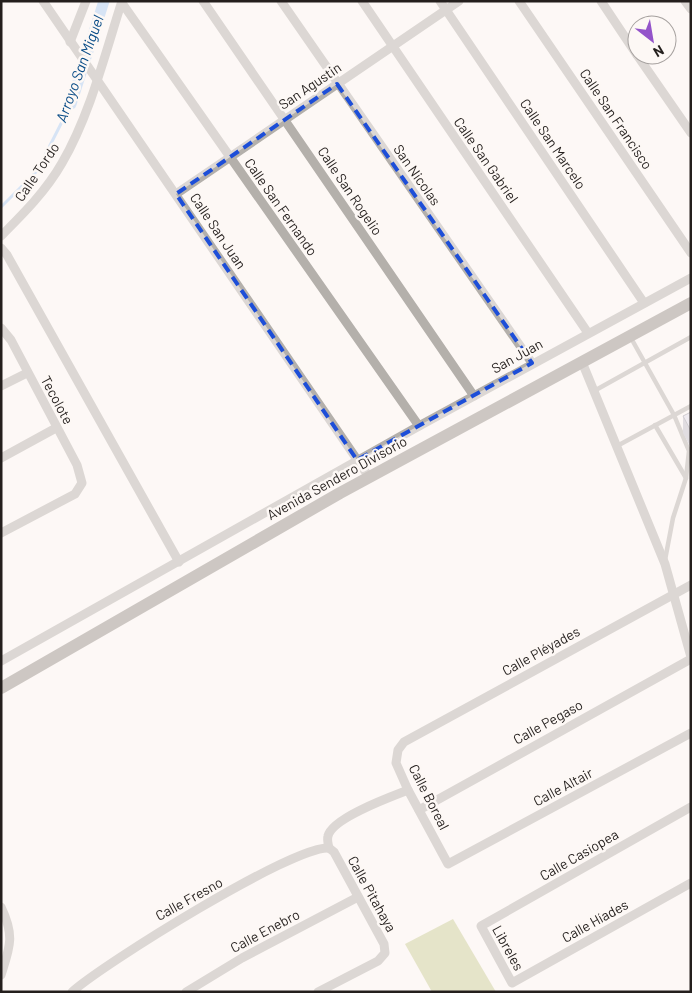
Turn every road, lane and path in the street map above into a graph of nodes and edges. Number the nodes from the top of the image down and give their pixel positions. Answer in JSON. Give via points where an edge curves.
{"nodes":[{"id":1,"x":43,"y":1,"type":"edge"},
{"id":2,"x":86,"y":1,"type":"edge"},
{"id":3,"x":204,"y":1,"type":"edge"},
{"id":4,"x":281,"y":1,"type":"edge"},
{"id":5,"x":362,"y":1,"type":"edge"},
{"id":6,"x":440,"y":1,"type":"edge"},
{"id":7,"x":459,"y":1,"type":"edge"},
{"id":8,"x":520,"y":1,"type":"edge"},
{"id":9,"x":601,"y":1,"type":"edge"},
{"id":10,"x":685,"y":1,"type":"edge"},
{"id":11,"x":122,"y":2,"type":"edge"},
{"id":12,"x":691,"y":9,"type":"edge"},
{"id":13,"x":446,"y":10,"type":"junction"},
{"id":14,"x":627,"y":40,"type":"edge"},
{"id":15,"x":72,"y":46,"type":"junction"},
{"id":16,"x":392,"y":47,"type":"junction"},
{"id":17,"x":644,"y":65,"type":"edge"},
{"id":18,"x":96,"y":80,"type":"junction"},
{"id":19,"x":337,"y":84,"type":"junction"},
{"id":20,"x":285,"y":120,"type":"junction"},
{"id":21,"x":691,"y":133,"type":"edge"},
{"id":22,"x":230,"y":157,"type":"junction"},
{"id":23,"x":176,"y":194,"type":"junction"},
{"id":24,"x":2,"y":233,"type":"edge"},
{"id":25,"x":1,"y":248,"type":"edge"},
{"id":26,"x":691,"y":253,"type":"edge"},
{"id":27,"x":691,"y":278,"type":"edge"},
{"id":28,"x":644,"y":303,"type":"junction"},
{"id":29,"x":691,"y":303,"type":"edge"},
{"id":30,"x":1,"y":328,"type":"edge"},
{"id":31,"x":588,"y":333,"type":"junction"},
{"id":32,"x":630,"y":336,"type":"junction"},
{"id":33,"x":691,"y":337,"type":"edge"},
{"id":34,"x":582,"y":362,"type":"junction"},
{"id":35,"x":645,"y":362,"type":"junction"},
{"id":36,"x":532,"y":364,"type":"junction"},
{"id":37,"x":27,"y":373,"type":"junction"},
{"id":38,"x":1,"y":386,"type":"edge"},
{"id":39,"x":594,"y":391,"type":"junction"},
{"id":40,"x":474,"y":396,"type":"junction"},
{"id":41,"x":691,"y":406,"type":"edge"},
{"id":42,"x":674,"y":415,"type":"junction"},
{"id":43,"x":655,"y":425,"type":"junction"},
{"id":44,"x":419,"y":426,"type":"junction"},
{"id":45,"x":56,"y":428,"type":"junction"},
{"id":46,"x":617,"y":446,"type":"junction"},
{"id":47,"x":1,"y":458,"type":"edge"},
{"id":48,"x":358,"y":460,"type":"junction"},
{"id":49,"x":369,"y":477,"type":"junction"},
{"id":50,"x":686,"y":478,"type":"junction"},
{"id":51,"x":1,"y":533,"type":"edge"},
{"id":52,"x":179,"y":562,"type":"junction"},
{"id":53,"x":665,"y":564,"type":"junction"},
{"id":54,"x":691,"y":584,"type":"edge"},
{"id":55,"x":674,"y":594,"type":"junction"},
{"id":56,"x":691,"y":658,"type":"edge"},
{"id":57,"x":1,"y":661,"type":"edge"},
{"id":58,"x":1,"y":688,"type":"edge"},
{"id":59,"x":691,"y":734,"type":"edge"},
{"id":60,"x":404,"y":742,"type":"joint"},
{"id":61,"x":408,"y":790,"type":"junction"},
{"id":62,"x":691,"y":808,"type":"edge"},
{"id":63,"x":419,"y":810,"type":"junction"},
{"id":64,"x":329,"y":848,"type":"junction"},
{"id":65,"x":448,"y":864,"type":"joint"},
{"id":66,"x":691,"y":883,"type":"edge"},
{"id":67,"x":358,"y":897,"type":"junction"},
{"id":68,"x":1,"y":907,"type":"edge"},
{"id":69,"x":481,"y":926,"type":"joint"},
{"id":70,"x":1,"y":976,"type":"edge"},
{"id":71,"x":512,"y":983,"type":"joint"},
{"id":72,"x":72,"y":992,"type":"edge"},
{"id":73,"x":186,"y":992,"type":"edge"},
{"id":74,"x":318,"y":992,"type":"edge"}],
"edges":[{"from":1,"to":15,"type":"street","name":"Calle San Juan"},
{"from":2,"to":15,"type":"street"},
{"from":3,"to":20,"type":"street","name":"Calle San Rogelio"},
{"from":4,"to":19,"type":"street","name":"San Nicolas"},
{"from":5,"to":16,"type":"street","name":"Calle San Gabriel"},
{"from":6,"to":13,"type":"street","name":"Calle San Marcelo"},
{"from":7,"to":13,"type":"street","name":"San Agustin"},
{"from":8,"to":26,"type":"street","name":"Calle San Francisco"},
{"from":9,"to":14,"type":"street"},
{"from":10,"to":12,"type":"street"},
{"from":11,"to":18,"type":"street","name":"Calle Tordo"},
{"from":11,"to":22,"type":"street","name":"Calle San Fernando"},
{"from":13,"to":16,"type":"street","name":"San Agustin"},
{"from":13,"to":28,"type":"street","name":"Calle San Marcelo"},
{"from":15,"to":18,"type":"street","name":"Calle San Juan"},
{"from":16,"to":19,"type":"street","name":"San Agustin"},
{"from":16,"to":31,"type":"street","name":"Calle San Gabriel"},
{"from":17,"to":21,"type":"street"},
{"from":18,"to":23,"type":"street","name":"Calle San Juan"},
{"from":18,"to":24,"type":"street","name":"Calle Tordo","via":[[76,137],[62,163],[29,210]]},
{"from":19,"to":20,"type":"street","name":"San Agustin"},
{"from":19,"to":36,"type":"street","name":"San Nicolas"},
{"from":20,"to":22,"type":"street","name":"San Agustin"},
{"from":20,"to":40,"type":"street","name":"Calle San Rogelio"},
{"from":22,"to":23,"type":"street","name":"San Agustin"},
{"from":22,"to":44,"type":"street","name":"Calle San Fernando"},
{"from":23,"to":48,"type":"street","name":"Calle San Juan"},
{"from":25,"to":52,"type":"street","via":[[8,254]]},
{"from":27,"to":28,"type":"street","name":"San Juan"},
{"from":28,"to":31,"type":"street","name":"San Juan"},
{"from":29,"to":32,"type":"street","name":"Avenida Sendero Divisorio"},
{"from":30,"to":37,"type":"street","name":"Tecolote","via":[[11,340]]},
{"from":31,"to":36,"type":"street","name":"San Juan"},
{"from":32,"to":34,"type":"street","name":"Avenida Sendero Divisorio"},
{"from":32,"to":35,"type":"lane"},
{"from":33,"to":35,"type":"lane"},
{"from":34,"to":39,"type":"street"},
{"from":34,"to":49,"type":"street","name":"Avenida Sendero Divisorio"},
{"from":35,"to":39,"type":"lane"},
{"from":35,"to":42,"type":"lane"},
{"from":36,"to":40,"type":"street","name":"San Juan"},
{"from":37,"to":38,"type":"street"},
{"from":37,"to":45,"type":"street","name":"Tecolote"},
{"from":39,"to":46,"type":"street"},
{"from":40,"to":44,"type":"street","name":"San Juan"},
{"from":41,"to":42,"type":"lane"},
{"from":42,"to":43,"type":"lane"},
{"from":42,"to":50,"type":"lane","via":[[689,451]]},
{"from":43,"to":46,"type":"lane"},
{"from":43,"to":50,"type":"lane"},
{"from":44,"to":48,"type":"street","name":"San Juan"},
{"from":45,"to":47,"type":"street"},
{"from":45,"to":51,"type":"street","name":"Tecolote","via":[[77,465],[82,479],[81,488],[66,500]]},
{"from":46,"to":53,"type":"street"},
{"from":48,"to":49,"type":"street","name":"Calle San Juan"},
{"from":48,"to":52,"type":"street","name":"Avenida Sendero Divisorio"},
{"from":49,"to":58,"type":"street","name":"Avenida Sendero Divisorio"},
{"from":50,"to":53,"type":"lane","via":[[668,538]]},
{"from":52,"to":57,"type":"street","name":"Avenida Sendero Divisorio"},
{"from":53,"to":55,"type":"street"},
{"from":54,"to":55,"type":"street","name":"Calle Pléyades"},
{"from":55,"to":56,"type":"street"},
{"from":55,"to":60,"type":"street","name":"Calle Pléyades"},
{"from":56,"to":63,"type":"street","name":"Calle Pegaso"},
{"from":59,"to":65,"type":"street","name":"Calle Altair"},
{"from":60,"to":61,"type":"street","name":"Calle Boreal","via":[[398,750],[396,763]]},
{"from":61,"to":63,"type":"street","name":"Calle Boreal"},
{"from":61,"to":64,"type":"street","via":[[335,824],[328,835]]},
{"from":62,"to":69,"type":"street","name":"Calle Casiopea"},
{"from":63,"to":65,"type":"street","name":"Calle Boreal"},
{"from":64,"to":67,"type":"street","name":"Calle Pitahaya"},
{"from":64,"to":72,"type":"street","name":"Calle Fresno","via":[[319,848],[278,866],[180,919],[120,956]]},
{"from":66,"to":71,"type":"street","name":"Calle Híades"},
{"from":67,"to":73,"type":"street","name":"Calle Enebro","via":[[242,958]]},
{"from":67,"to":74,"type":"street","name":"Calle Pitahaya","via":[[384,944],[384,956]]},
{"from":68,"to":70,"type":"street","via":[[9,923],[11,944]]},
{"from":69,"to":71,"type":"street","name":"Libreles"}]}
